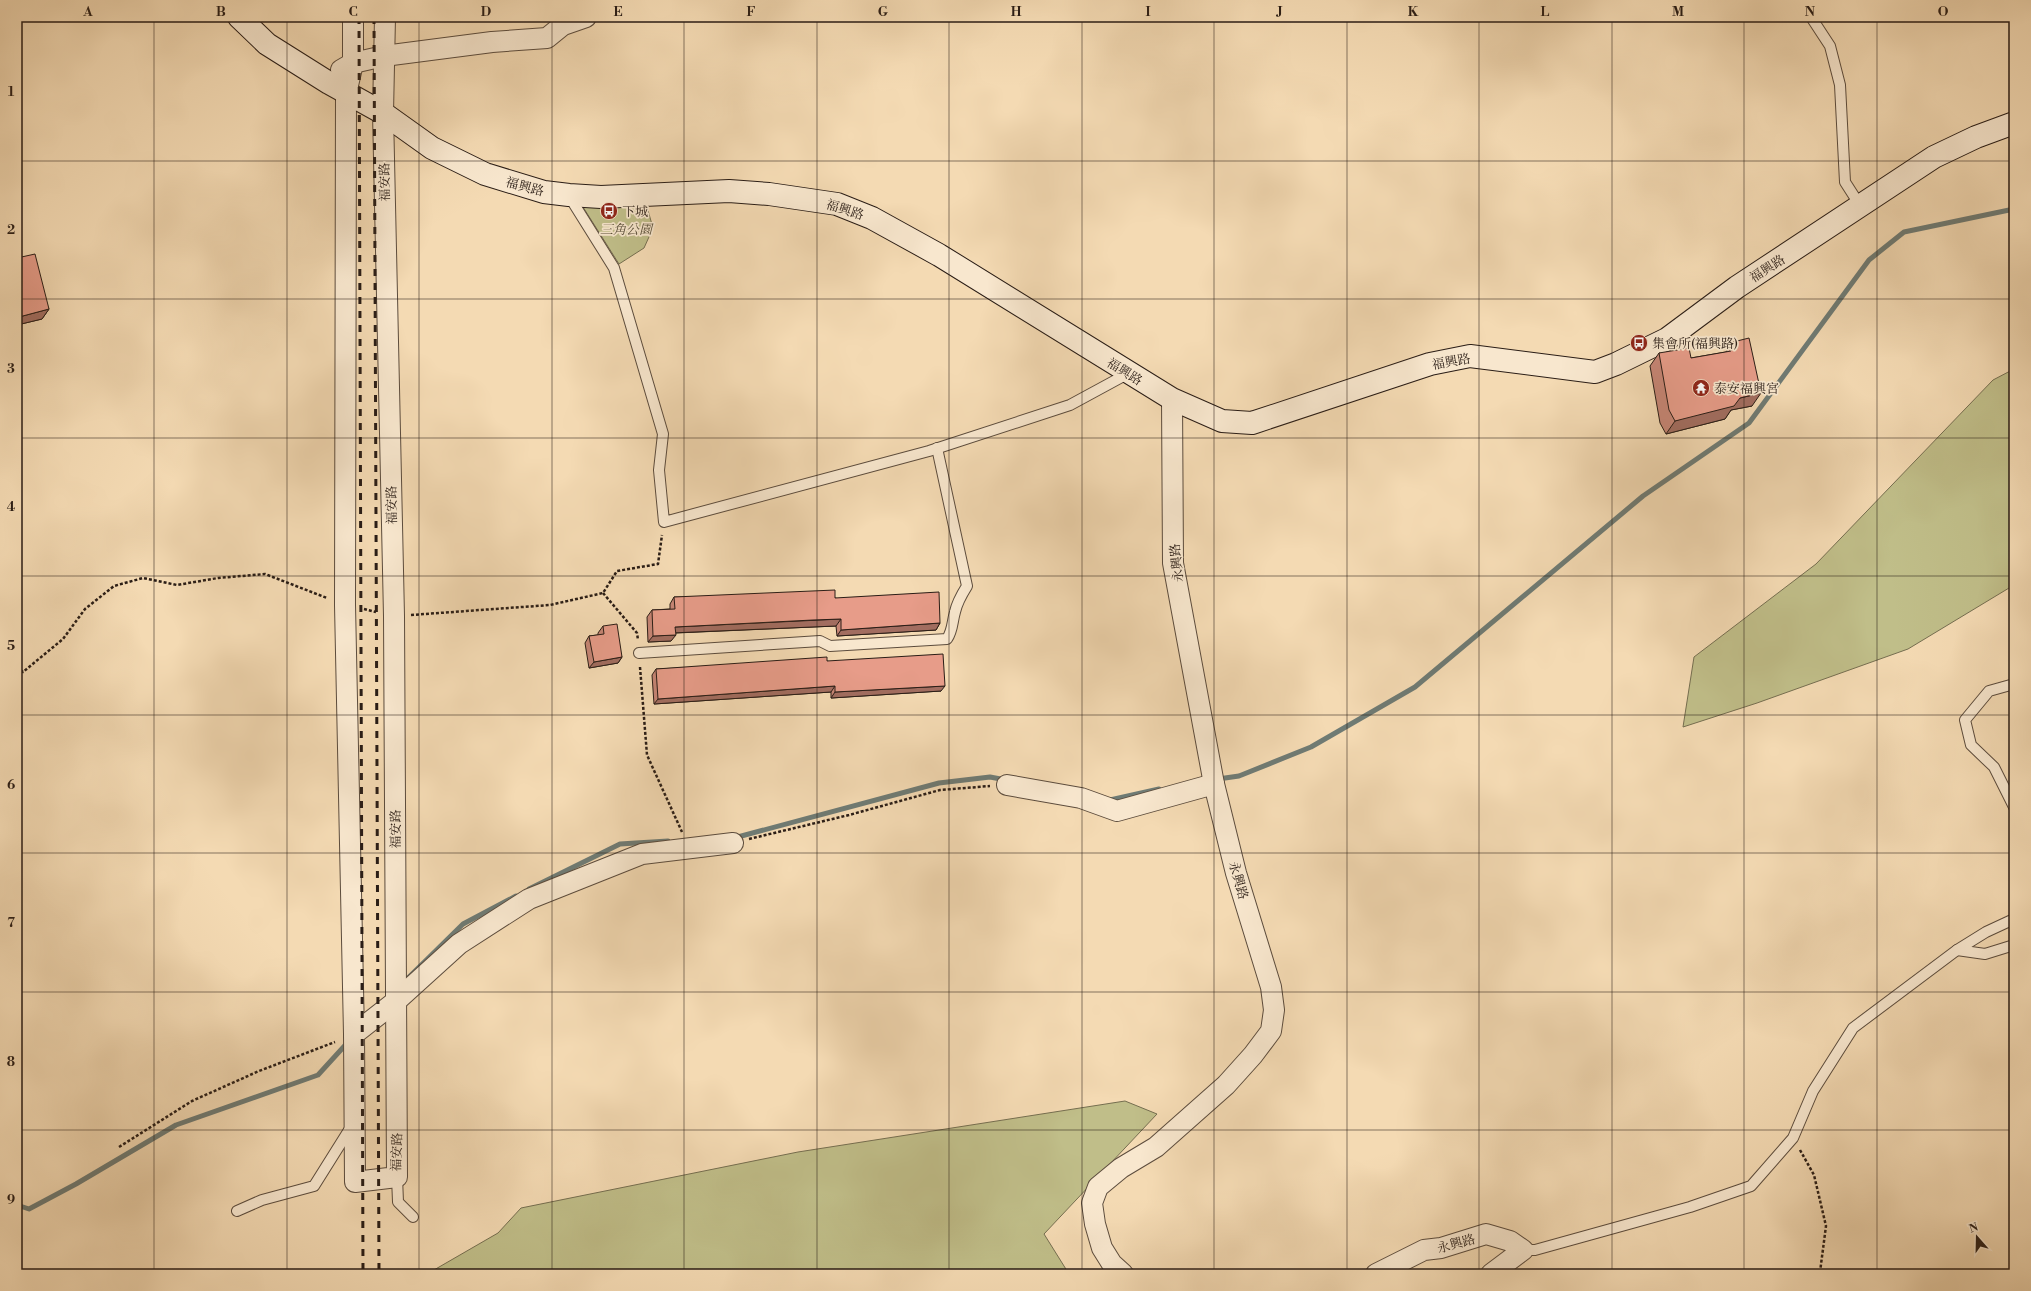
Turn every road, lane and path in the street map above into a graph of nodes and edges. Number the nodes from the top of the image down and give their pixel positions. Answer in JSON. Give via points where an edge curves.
{"nodes":[{"id":1,"x":238,"y":17,"type":"edge"},
{"id":2,"x":353,"y":17,"type":"edge"},
{"id":3,"x":385,"y":17,"type":"edge"},
{"id":4,"x":586,"y":17,"type":"edge"},
{"id":5,"x":1811,"y":17,"type":"edge"},
{"id":6,"x":384,"y":56,"type":"junction"},
{"id":7,"x":353,"y":63,"type":"junction"},
{"id":8,"x":337,"y":88,"type":"junction"},
{"id":9,"x":383,"y":113,"type":"junction"},
{"id":10,"x":2014,"y":123,"type":"edge"},
{"id":11,"x":569,"y":195,"type":"junction"},
{"id":12,"x":1861,"y":207,"type":"junction"},
{"id":13,"x":1128,"y":373,"type":"junction"},
{"id":14,"x":1172,"y":399,"type":"junction"},
{"id":15,"x":937,"y":448,"type":"junction"},
{"id":16,"x":603,"y":593,"type":"dead end"},
{"id":17,"x":639,"y":653,"type":"junction"},
{"id":18,"x":2014,"y":684,"type":"edge"},
{"id":19,"x":1214,"y":784,"type":"junction"},
{"id":20,"x":1007,"y":785,"type":"joint"},
{"id":21,"x":2014,"y":807,"type":"edge"},
{"id":22,"x":733,"y":843,"type":"joint"},
{"id":23,"x":689,"y":848,"type":"junction"},
{"id":24,"x":2014,"y":919,"type":"edge"},
{"id":25,"x":2014,"y":945,"type":"edge"},
{"id":26,"x":1957,"y":950,"type":"junction"},
{"id":27,"x":395,"y":1002,"type":"junction"},
{"id":28,"x":354,"y":1034,"type":"junction"},
{"id":29,"x":354,"y":1122,"type":"junction"},
{"id":30,"x":1793,"y":1138,"type":"junction"},
{"id":31,"x":119,"y":1147,"type":"dead end"},
{"id":32,"x":397,"y":1177,"type":"junction"},
{"id":33,"x":237,"y":1211,"type":"dead end"},
{"id":34,"x":413,"y":1217,"type":"dead end"},
{"id":35,"x":1523,"y":1250,"type":"junction"},
{"id":36,"x":1820,"y":1272,"type":"dead end"},
{"id":37,"x":1123,"y":1274,"type":"edge"},
{"id":38,"x":1376,"y":1274,"type":"edge"},
{"id":39,"x":1492,"y":1274,"type":"edge"}],
"edges":[{"from":1,"to":8,"type":"street","name":"福興路","via":[[267,44]]},
{"from":2,"to":7,"type":"street"},
{"from":3,"to":6,"type":"street","name":"福安路"},
{"from":4,"to":6,"type":"street","via":[[563,25],[547,38],[492,42]]},
{"from":5,"to":12,"type":"lane","via":[[1830,46],[1840,85],[1845,182]]},
{"from":6,"to":7,"type":"street"},
{"from":6,"to":9,"type":"street","name":"福安路"},
{"from":7,"to":8,"type":"street","via":[[341,70]]},
{"from":8,"to":9,"type":"street","name":"福興路"},
{"from":8,"to":28,"type":"street","name":"福安路","via":[[344,605]]},
{"from":9,"to":11,"type":"street","name":"福興路","via":[[432,148],[467,167],[509,183]]},
{"from":9,"to":27,"type":"street","name":"福安路","via":[[394,608]]},
{"from":10,"to":12,"type":"street","name":"福興路","via":[[1934,157]]},
{"from":11,"to":13,"type":"street","name":"福興路","via":[[601,197],[729,191],[837,204],[872,218],[939,254]]},
{"from":11,"to":15,"type":"lane","via":[[614,268],[662,434],[659,470],[664,522]]},
{"from":12,"to":14,"type":"street","name":"福興路","via":[[1737,287],[1667,339],[1595,372],[1470,356],[1430,364],[1252,423],[1222,421]]},
{"from":13,"to":14,"type":"street","name":"福興路"},
{"from":13,"to":15,"type":"lane","via":[[1070,405]]},
{"from":14,"to":19,"type":"street","name":"永興路","via":[[1173,563]]},
{"from":15,"to":17,"type":"lane","via":[[967,586],[959,599],[953,626],[947,639],[830,646],[820,641]]},
{"from":16,"to":17,"type":"path","via":[[637,633]]},
{"from":17,"to":23,"type":"path","via":[[647,755]]},
{"from":18,"to":21,"type":"lane","via":[[1989,691],[1965,720],[1971,745],[1994,767]]},
{"from":19,"to":20,"type":"street","via":[[1117,811],[1082,798]]},
{"from":19,"to":37,"type":"street","name":"永興路","via":[[1236,872],[1271,987],[1274,1010],[1271,1031],[1226,1085],[1194,1115],[1156,1148],[1121,1168],[1098,1187],[1092,1202],[1095,1224],[1102,1248],[1112,1264]]},
{"from":20,"to":22,"type":"path","via":[[940,790]]},
{"from":22,"to":23,"type":"street"},
{"from":23,"to":27,"type":"street","via":[[642,854],[529,899],[459,944]]},
{"from":24,"to":26,"type":"lane"},
{"from":25,"to":26,"type":"lane","via":[[1985,954]]},
{"from":26,"to":30,"type":"lane","via":[[1853,1028],[1813,1091]]},
{"from":27,"to":28,"type":"street"},
{"from":27,"to":32,"type":"street","name":"福安路"},
{"from":28,"to":29,"type":"street","name":"福安路"},
{"from":28,"to":31,"type":"path","via":[[192,1101]]},
{"from":29,"to":32,"type":"street","name":"福安路","via":[[355,1182]]},
{"from":29,"to":33,"type":"lane","via":[[314,1186],[262,1200]]},
{"from":30,"to":35,"type":"lane","via":[[1751,1186],[1675,1212],[1535,1250]]},
{"from":30,"to":36,"type":"path","via":[[1814,1175],[1826,1226]]},
{"from":32,"to":34,"type":"lane","via":[[398,1202]]},
{"from":35,"to":38,"type":"street","name":"永興路","via":[[1510,1241],[1486,1234],[1441,1248],[1424,1250]]},
{"from":35,"to":39,"type":"street"}]}
